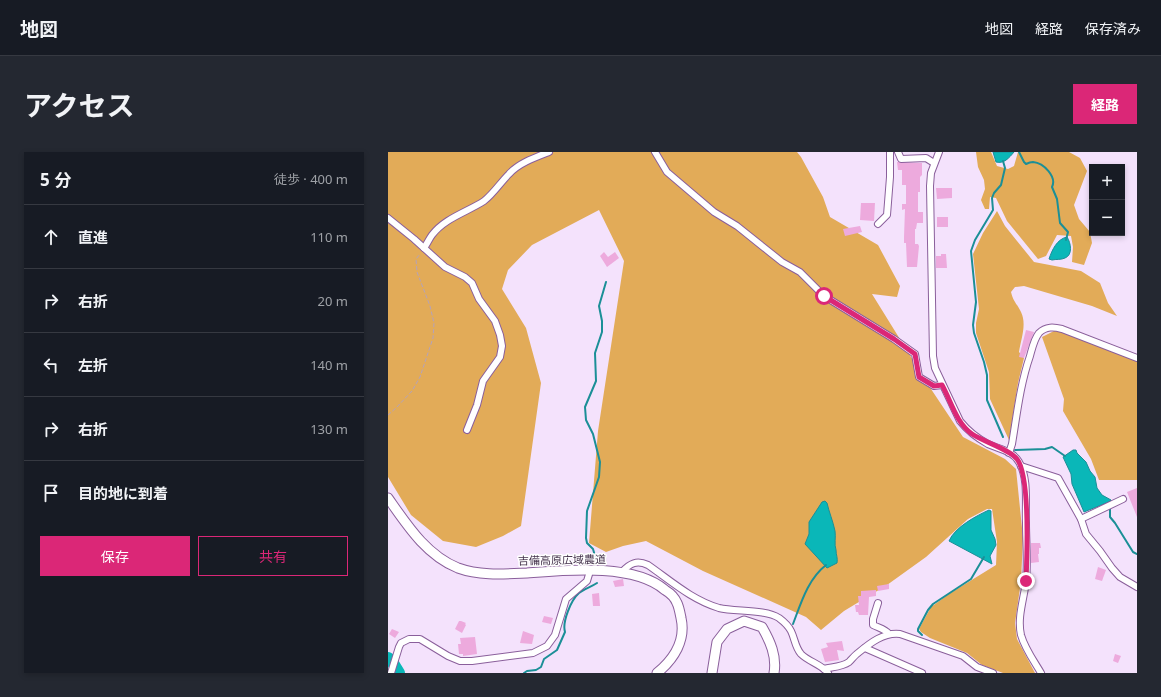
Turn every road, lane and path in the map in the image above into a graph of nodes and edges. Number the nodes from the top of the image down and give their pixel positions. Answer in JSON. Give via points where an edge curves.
{"nodes":[{"id":1,"x":549,"y":152,"type":"edge"},
{"id":2,"x":655,"y":152,"type":"edge"},
{"id":3,"x":890,"y":152,"type":"edge"},
{"id":4,"x":898,"y":152,"type":"edge"},
{"id":5,"x":928,"y":152,"type":"edge"},
{"id":6,"x":938,"y":152,"type":"edge"},
{"id":7,"x":928,"y":159,"type":"junction"},
{"id":8,"x":934,"y":163,"type":"junction"},
{"id":9,"x":388,"y":218,"type":"edge"},
{"id":10,"x":878,"y":224,"type":"dead end"},
{"id":11,"x":424,"y":248,"type":"junction"},
{"id":12,"x":1137,"y":358,"type":"edge"},
{"id":13,"x":942,"y":385,"type":"junction"},
{"id":14,"x":388,"y":415,"type":"edge"},
{"id":15,"x":467,"y":430,"type":"dead end"},
{"id":16,"x":1009,"y":453,"type":"junction"},
{"id":17,"x":1021,"y":466,"type":"junction"},
{"id":18,"x":388,"y":498,"type":"edge"},
{"id":19,"x":1123,"y":499,"type":"dead end"},
{"id":20,"x":1081,"y":519,"type":"junction"},
{"id":21,"x":590,"y":571,"type":"junction"},
{"id":22,"x":622,"y":572,"type":"junction"},
{"id":23,"x":1137,"y":587,"type":"edge"},
{"id":24,"x":878,"y":603,"type":"dead end"},
{"id":25,"x":890,"y":634,"type":"junction"},
{"id":26,"x":865,"y":648,"type":"junction"},
{"id":27,"x":392,"y":670,"type":"edge"},
{"id":28,"x":826,"y":671,"type":"edge"},
{"id":29,"x":657,"y":673,"type":"edge"},
{"id":30,"x":712,"y":673,"type":"edge"},
{"id":31,"x":774,"y":673,"type":"edge"},
{"id":32,"x":922,"y":673,"type":"edge"},
{"id":33,"x":993,"y":673,"type":"edge"},
{"id":34,"x":1041,"y":673,"type":"edge"}],
"edges":[{"from":1,"to":11,"type":"street","via":[[526,162],[510,173],[483,201],[440,227]]},
{"from":2,"to":13,"type":"street","via":[[667,172],[714,212],[737,226],[782,262],[800,272],[824,296],[915,354],[919,377],[934,386]]},
{"from":3,"to":10,"type":"street","via":[[887,215]]},
{"from":4,"to":7,"type":"street","via":[[901,159]]},
{"from":5,"to":7,"type":"street"},
{"from":6,"to":8,"type":"street"},
{"from":7,"to":8,"type":"street"},
{"from":8,"to":13,"type":"street","via":[[930,186],[933,356]]},
{"from":9,"to":11,"type":"street"},
{"from":11,"to":14,"type":"path","via":[[416,259],[417,272],[430,306],[434,323],[433,338],[420,377],[412,390]]},
{"from":11,"to":15,"type":"street","via":[[445,267],[472,283],[479,299],[495,321],[500,335],[500,357],[483,381]]},
{"from":12,"to":16,"type":"street","via":[[1062,329],[1053,327],[1040,332],[1023,377]]},
{"from":13,"to":16,"type":"street","via":[[965,428]]},
{"from":16,"to":17,"type":"street","via":[[1014,455]]},
{"from":17,"to":20,"type":"street","via":[[1058,478]]},
{"from":17,"to":34,"type":"street","via":[[1025,482],[1027,553],[1020,626],[1021,636]]},
{"from":18,"to":21,"type":"street","name":"吉備高原広域農道","via":[[420,541],[432,552],[458,568],[489,574]]},
{"from":19,"to":20,"type":"street"},
{"from":20,"to":23,"type":"street","via":[[1086,534],[1112,568],[1120,577]]},
{"from":21,"to":22,"type":"street","name":"吉備高原広域農道"},
{"from":21,"to":27,"type":"street","via":[[586,581],[566,599],[555,635],[547,646],[533,653],[460,661],[424,640],[415,638],[401,644]]},
{"from":22,"to":28,"type":"street","via":[[635,562],[643,563],[704,603],[720,608],[770,614],[791,631],[802,655]]},
{"from":22,"to":29,"type":"street","name":"吉備高原広域農道","via":[[652,580],[670,593],[677,603],[682,622],[681,641],[668,664]]},
{"from":24,"to":25,"type":"street","via":[[873,625],[885,629]]},
{"from":25,"to":26,"type":"street","via":[[882,636]]},
{"from":25,"to":33,"type":"street","via":[[900,634],[963,656],[977,667]]},
{"from":26,"to":28,"type":"street","via":[[850,662]]},
{"from":26,"to":32,"type":"street"},
{"from":30,"to":31,"type":"street","via":[[717,642],[727,629],[744,621],[762,627],[771,642]]}]}
